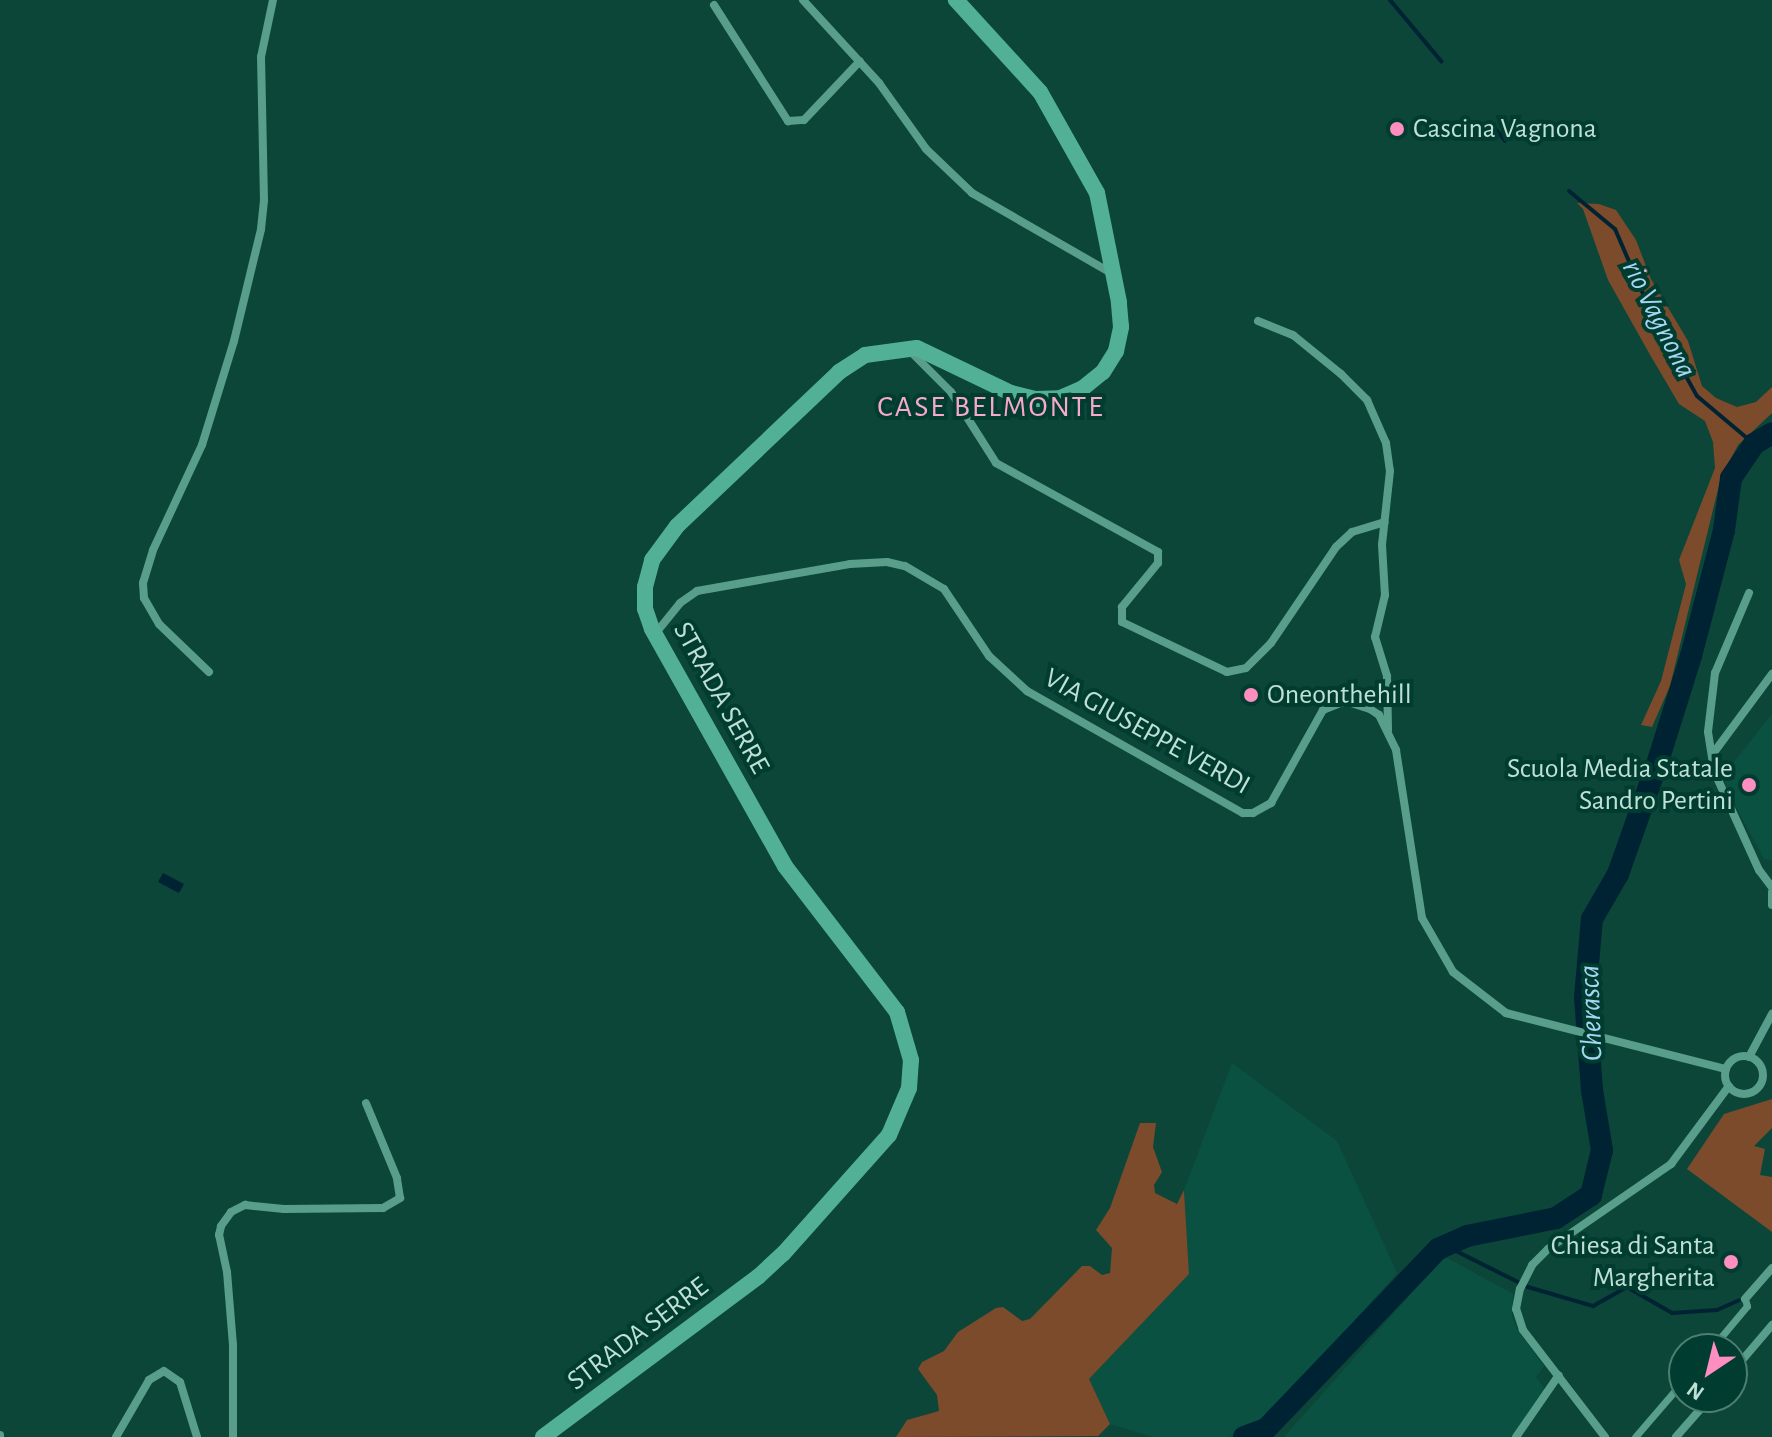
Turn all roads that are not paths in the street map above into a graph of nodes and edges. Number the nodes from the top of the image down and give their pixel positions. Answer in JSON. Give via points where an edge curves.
{"nodes":[{"id":1,"x":273,"y":0,"type":"edge"},
{"id":2,"x":803,"y":0,"type":"edge"},
{"id":3,"x":956,"y":0,"type":"edge"},
{"id":4,"x":714,"y":5,"type":"dead end"},
{"id":5,"x":860,"y":61,"type":"junction"},
{"id":6,"x":1113,"y":274,"type":"junction"},
{"id":7,"x":1258,"y":321,"type":"dead end"},
{"id":8,"x":905,"y":347,"type":"junction"},
{"id":9,"x":1385,"y":522,"type":"junction"},
{"id":10,"x":1749,"y":593,"type":"dead end"},
{"id":11,"x":655,"y":635,"type":"junction"},
{"id":12,"x":209,"y":672,"type":"dead end"},
{"id":13,"x":1772,"y":674,"type":"edge"},
{"id":14,"x":1388,"y":731,"type":"junction"},
{"id":15,"x":1712,"y":755,"type":"junction"},
{"id":16,"x":1772,"y":889,"type":"edge"},
{"id":17,"x":1772,"y":905,"type":"edge"},
{"id":18,"x":1772,"y":1014,"type":"edge"},
{"id":19,"x":1749,"y":1057,"type":"junction"},
{"id":20,"x":1726,"y":1069,"type":"junction"},
{"id":21,"x":1768,"y":1080,"type":"edge"},
{"id":22,"x":1729,"y":1086,"type":"junction"},
{"id":23,"x":366,"y":1103,"type":"dead end"},
{"id":24,"x":1772,"y":1268,"type":"edge"},
{"id":25,"x":1745,"y":1299,"type":"joint"},
{"id":26,"x":1772,"y":1325,"type":"edge"},
{"id":27,"x":1724,"y":1333,"type":"edge"},
{"id":28,"x":1748,"y":1353,"type":"edge"},
{"id":29,"x":1559,"y":1375,"type":"junction"},
{"id":30,"x":1668,"y":1399,"type":"edge"},
{"id":31,"x":1697,"y":1413,"type":"edge"},
{"id":32,"x":116,"y":1437,"type":"edge"},
{"id":33,"x":197,"y":1437,"type":"edge"},
{"id":34,"x":233,"y":1437,"type":"edge"},
{"id":35,"x":543,"y":1437,"type":"edge"},
{"id":36,"x":1516,"y":1437,"type":"edge"},
{"id":37,"x":1605,"y":1437,"type":"edge"},
{"id":38,"x":1635,"y":1437,"type":"edge"},
{"id":39,"x":1676,"y":1437,"type":"edge"}],
"edges":[{"from":1,"to":12,"type":"street","via":[[261,57],[261,229],[206,434],[143,583],[144,598],[159,624]]},
{"from":2,"to":5,"type":"street"},
{"from":3,"to":6,"type":"main road","name":"STRADA SERRE","via":[[1040,92],[1081,160],[1097,193]]},
{"from":4,"to":5,"type":"street","via":[[788,121],[804,120]]},
{"from":5,"to":6,"type":"street","via":[[926,149],[972,193]]},
{"from":6,"to":8,"type":"main road","name":"STRADA SERRE","via":[[1121,327],[1116,351],[1103,372],[1060,398],[1011,393],[933,354]]},
{"from":7,"to":9,"type":"street","via":[[1293,335],[1367,400],[1386,443],[1390,471]]},
{"from":8,"to":9,"type":"street","via":[[951,392],[996,463],[1158,552],[1159,560],[1122,607],[1120,618],[1218,669],[1246,668],[1281,631],[1336,547],[1352,532]]},
{"from":8,"to":11,"type":"main road","name":"STRADA SERRE","via":[[865,355],[839,372],[669,536],[652,560],[645,587],[645,609]]},
{"from":9,"to":14,"type":"street","via":[[1385,595],[1375,637],[1387,676]]},
{"from":10,"to":15,"type":"street","via":[[1715,673],[1708,732]]},
{"from":11,"to":14,"type":"street","name":"VIA GIUSEPPE VERDI","via":[[680,603],[697,591],[887,562],[919,571],[944,589],[989,656],[1027,691],[1243,813],[1271,803],[1313,722],[1333,704],[1345,701],[1370,709]]},
{"from":11,"to":35,"type":"main road","name":"STRADA SERRE","via":[[785,866],[897,1012],[909,1051],[909,1088],[889,1135],[783,1254]]},
{"from":13,"to":15,"type":"street"},
{"from":14,"to":20,"type":"street","via":[[1403,787],[1422,918],[1439,954],[1465,983],[1498,1009]]},
{"from":15,"to":16,"type":"street","via":[[1743,838]]},
{"from":16,"to":17,"type":"street"},
{"from":18,"to":19,"type":"street"},
{"from":19,"to":20,"type":"street","via":[[1737,1058]]},
{"from":19,"to":21,"type":"street"},
{"from":20,"to":22,"type":"street"},
{"from":21,"to":22,"type":"street","via":[[1750,1092]]},
{"from":22,"to":29,"type":"street","via":[[1671,1164],[1548,1249],[1525,1279],[1516,1309],[1523,1330]]},
{"from":23,"to":34,"type":"street","via":[[400,1198],[383,1208],[245,1205],[221,1226],[233,1345]]},
{"from":24,"to":25,"type":"street"},
{"from":25,"to":27,"type":"street","via":[[1747,1306]]},
{"from":26,"to":28,"type":"street"},
{"from":29,"to":36,"type":"street"},
{"from":29,"to":37,"type":"street"},
{"from":30,"to":38,"type":"street"},
{"from":31,"to":39,"type":"street"},
{"from":32,"to":33,"type":"street","via":[[149,1380],[164,1371],[180,1382]]}]}
